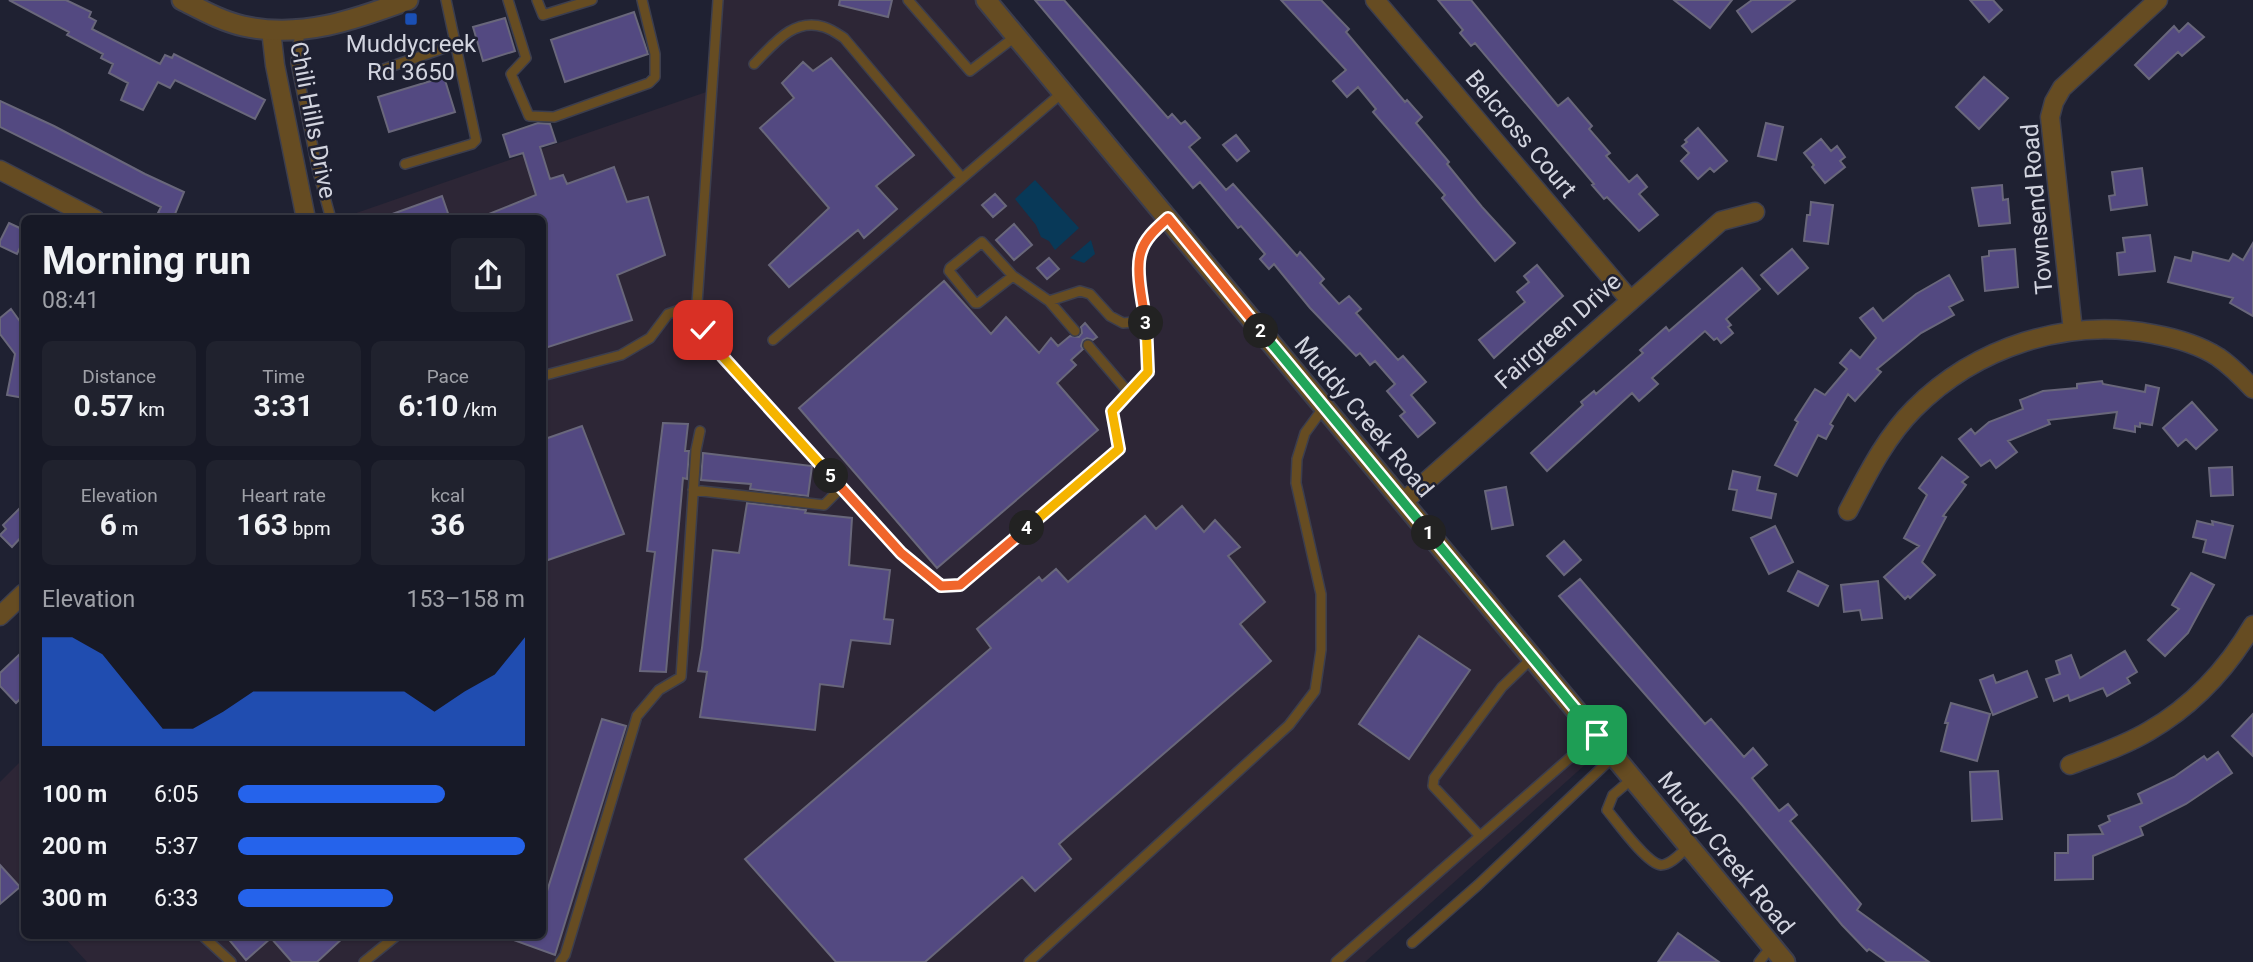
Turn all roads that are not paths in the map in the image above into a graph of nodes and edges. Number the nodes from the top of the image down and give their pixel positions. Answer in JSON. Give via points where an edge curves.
{"nodes":[{"id":1,"x":182,"y":0,"type":"edge"},
{"id":2,"x":408,"y":0,"type":"edge"},
{"id":3,"x":446,"y":0,"type":"edge"},
{"id":4,"x":508,"y":0,"type":"edge"},
{"id":5,"x":537,"y":0,"type":"edge"},
{"id":6,"x":592,"y":0,"type":"edge"},
{"id":7,"x":642,"y":0,"type":"edge"},
{"id":8,"x":718,"y":0,"type":"edge"},
{"id":9,"x":908,"y":0,"type":"edge"},
{"id":10,"x":986,"y":0,"type":"edge"},
{"id":11,"x":1375,"y":0,"type":"edge"},
{"id":12,"x":2158,"y":0,"type":"edge"},
{"id":13,"x":271,"y":30,"type":"junction"},
{"id":14,"x":300,"y":31,"type":"junction"},
{"id":15,"x":1016,"y":36,"type":"junction"},
{"id":16,"x":456,"y":44,"type":"junction"},
{"id":17,"x":754,"y":64,"type":"dead end"},
{"id":18,"x":378,"y":71,"type":"dead end"},
{"id":19,"x":1063,"y":92,"type":"junction"},
{"id":20,"x":405,"y":164,"type":"dead end"},
{"id":21,"x":0,"y":170,"type":"edge"},
{"id":22,"x":962,"y":178,"type":"junction"},
{"id":23,"x":1755,"y":212,"type":"dead end"},
{"id":24,"x":87,"y":215,"type":"edge"},
{"id":25,"x":305,"y":215,"type":"edge"},
{"id":26,"x":330,"y":215,"type":"edge"},
{"id":27,"x":1168,"y":218,"type":"junction"},
{"id":28,"x":1013,"y":276,"type":"junction"},
{"id":29,"x":1630,"y":300,"type":"junction"},
{"id":30,"x":1049,"y":301,"type":"junction"},
{"id":31,"x":697,"y":304,"type":"junction"},
{"id":32,"x":1145,"y":321,"type":"junction"},
{"id":33,"x":1075,"y":331,"type":"dead end"},
{"id":34,"x":2073,"y":331,"type":"junction"},
{"id":35,"x":773,"y":340,"type":"dead end"},
{"id":36,"x":1088,"y":345,"type":"dead end"},
{"id":37,"x":546,"y":375,"type":"edge"},
{"id":38,"x":2253,"y":389,"type":"edge"},
{"id":39,"x":1129,"y":393,"type":"junction"},
{"id":40,"x":1324,"y":407,"type":"junction"},
{"id":41,"x":700,"y":431,"type":"dead end"},
{"id":42,"x":841,"y":488,"type":"junction"},
{"id":43,"x":693,"y":490,"type":"junction"},
{"id":44,"x":1403,"y":502,"type":"junction"},
{"id":45,"x":1848,"y":511,"type":"dead end"},
{"id":46,"x":21,"y":596,"type":"edge"},
{"id":47,"x":0,"y":616,"type":"edge"},
{"id":48,"x":2253,"y":625,"type":"edge"},
{"id":49,"x":1532,"y":658,"type":"junction"},
{"id":50,"x":1597,"y":735,"type":"junction"},
{"id":51,"x":1615,"y":755,"type":"junction"},
{"id":52,"x":2070,"y":765,"type":"dead end"},
{"id":53,"x":1633,"y":778,"type":"junction"},
{"id":54,"x":1480,"y":836,"type":"junction"},
{"id":55,"x":1689,"y":846,"type":"junction"},
{"id":56,"x":206,"y":939,"type":"edge"},
{"id":57,"x":392,"y":939,"type":"edge"},
{"id":58,"x":1412,"y":943,"type":"dead end"},
{"id":59,"x":1765,"y":954,"type":"edge"},
{"id":60,"x":231,"y":962,"type":"edge"},
{"id":61,"x":364,"y":962,"type":"edge"},
{"id":62,"x":560,"y":962,"type":"edge"},
{"id":63,"x":1029,"y":962,"type":"edge"},
{"id":64,"x":1336,"y":962,"type":"edge"},
{"id":65,"x":1784,"y":962,"type":"edge"}],
"edges":[{"from":1,"to":13,"type":"street","via":[[242,26]]},
{"from":2,"to":14,"type":"street","via":[[335,25]]},
{"from":3,"to":16,"type":"lane"},
{"from":4,"to":7,"type":"lane","via":[[526,58],[511,74],[529,116],[554,117],[655,77],[655,54]]},
{"from":5,"to":6,"type":"lane","via":[[543,15]]},
{"from":8,"to":31,"type":"lane"},
{"from":9,"to":15,"type":"lane","via":[[970,71]]},
{"from":10,"to":15,"type":"street","name":"Muddy Creek Road"},
{"from":11,"to":29,"type":"street","name":"Belcross Court"},
{"from":12,"to":34,"type":"street","name":"Townsend Road","via":[[2062,88],[2050,117]]},
{"from":13,"to":14,"type":"street"},
{"from":13,"to":25,"type":"street","name":"Chili Hills Drive"},
{"from":14,"to":26,"type":"lane","via":[[296,63]]},
{"from":15,"to":19,"type":"street","name":"Muddy Creek Road"},
{"from":16,"to":18,"type":"lane"},
{"from":16,"to":20,"type":"lane","via":[[475,140]]},
{"from":17,"to":22,"type":"lane","via":[[786,32],[808,25],[825,27],[844,38]]},
{"from":19,"to":22,"type":"lane"},
{"from":19,"to":27,"type":"street","name":"Muddy Creek Road"},
{"from":21,"to":24,"type":"street"},
{"from":22,"to":35,"type":"lane"},
{"from":23,"to":29,"type":"street","name":"Fairgreen Drive","via":[[1721,221]]},
{"from":27,"to":32,"type":"lane","via":[[1141,252]]},
{"from":27,"to":40,"type":"street","name":"Muddy Creek Road"},
{"from":28,"to":28,"type":"lane","via":[[975,303],[949,271],[982,242]]},
{"from":28,"to":30,"type":"lane"},
{"from":29,"to":44,"type":"street","name":"Fairgreen Drive"},
{"from":30,"to":32,"type":"lane","via":[[1080,291],[1090,294],[1123,323]]},
{"from":30,"to":33,"type":"lane"},
{"from":31,"to":37,"type":"lane","via":[[668,314],[650,338],[621,355]]},
{"from":31,"to":42,"type":"lane","via":[[703,330],[723,357]]},
{"from":32,"to":39,"type":"lane","via":[[1148,372]]},
{"from":34,"to":38,"type":"street","via":[[2143,332],[2194,345],[2216,356]]},
{"from":34,"to":45,"type":"street","via":[[2002,349],[1945,382],[1893,433]]},
{"from":36,"to":39,"type":"lane"},
{"from":39,"to":42,"type":"lane","via":[[1112,411],[1119,449],[960,585],[941,586],[901,553]]},
{"from":40,"to":44,"type":"street","name":"Muddy Creek Road"},
{"from":40,"to":63,"type":"lane","via":[[1305,433],[1296,482],[1321,594],[1315,691],[1289,725]]},
{"from":41,"to":43,"type":"lane"},
{"from":42,"to":43,"type":"lane","via":[[824,505]]},
{"from":43,"to":62,"type":"lane","via":[[681,677],[659,690],[637,716]]},
{"from":44,"to":49,"type":"street","name":"Muddy Creek Road"},
{"from":46,"to":47,"type":"street"},
{"from":48,"to":52,"type":"street","via":[[2236,653],[2177,713],[2149,732]]},
{"from":49,"to":50,"type":"street","name":"Muddy Creek Road"},
{"from":49,"to":54,"type":"lane","via":[[1502,687],[1434,778],[1433,786]]},
{"from":50,"to":51,"type":"street","name":"Muddy Creek Road"},
{"from":50,"to":54,"type":"lane"},
{"from":51,"to":53,"type":"street","name":"Muddy Creek Road"},
{"from":51,"to":58,"type":"lane"},
{"from":53,"to":55,"type":"street","name":"Muddy Creek Road"},
{"from":53,"to":55,"type":"lane","via":[[1613,795],[1607,810],[1650,860],[1661,865]]},
{"from":54,"to":64,"type":"lane"},
{"from":55,"to":59,"type":"street","name":"Muddy Creek Road"},
{"from":56,"to":60,"type":"lane"},
{"from":57,"to":61,"type":"lane"},
{"from":59,"to":65,"type":"street","name":"Muddy Creek Road"}]}
